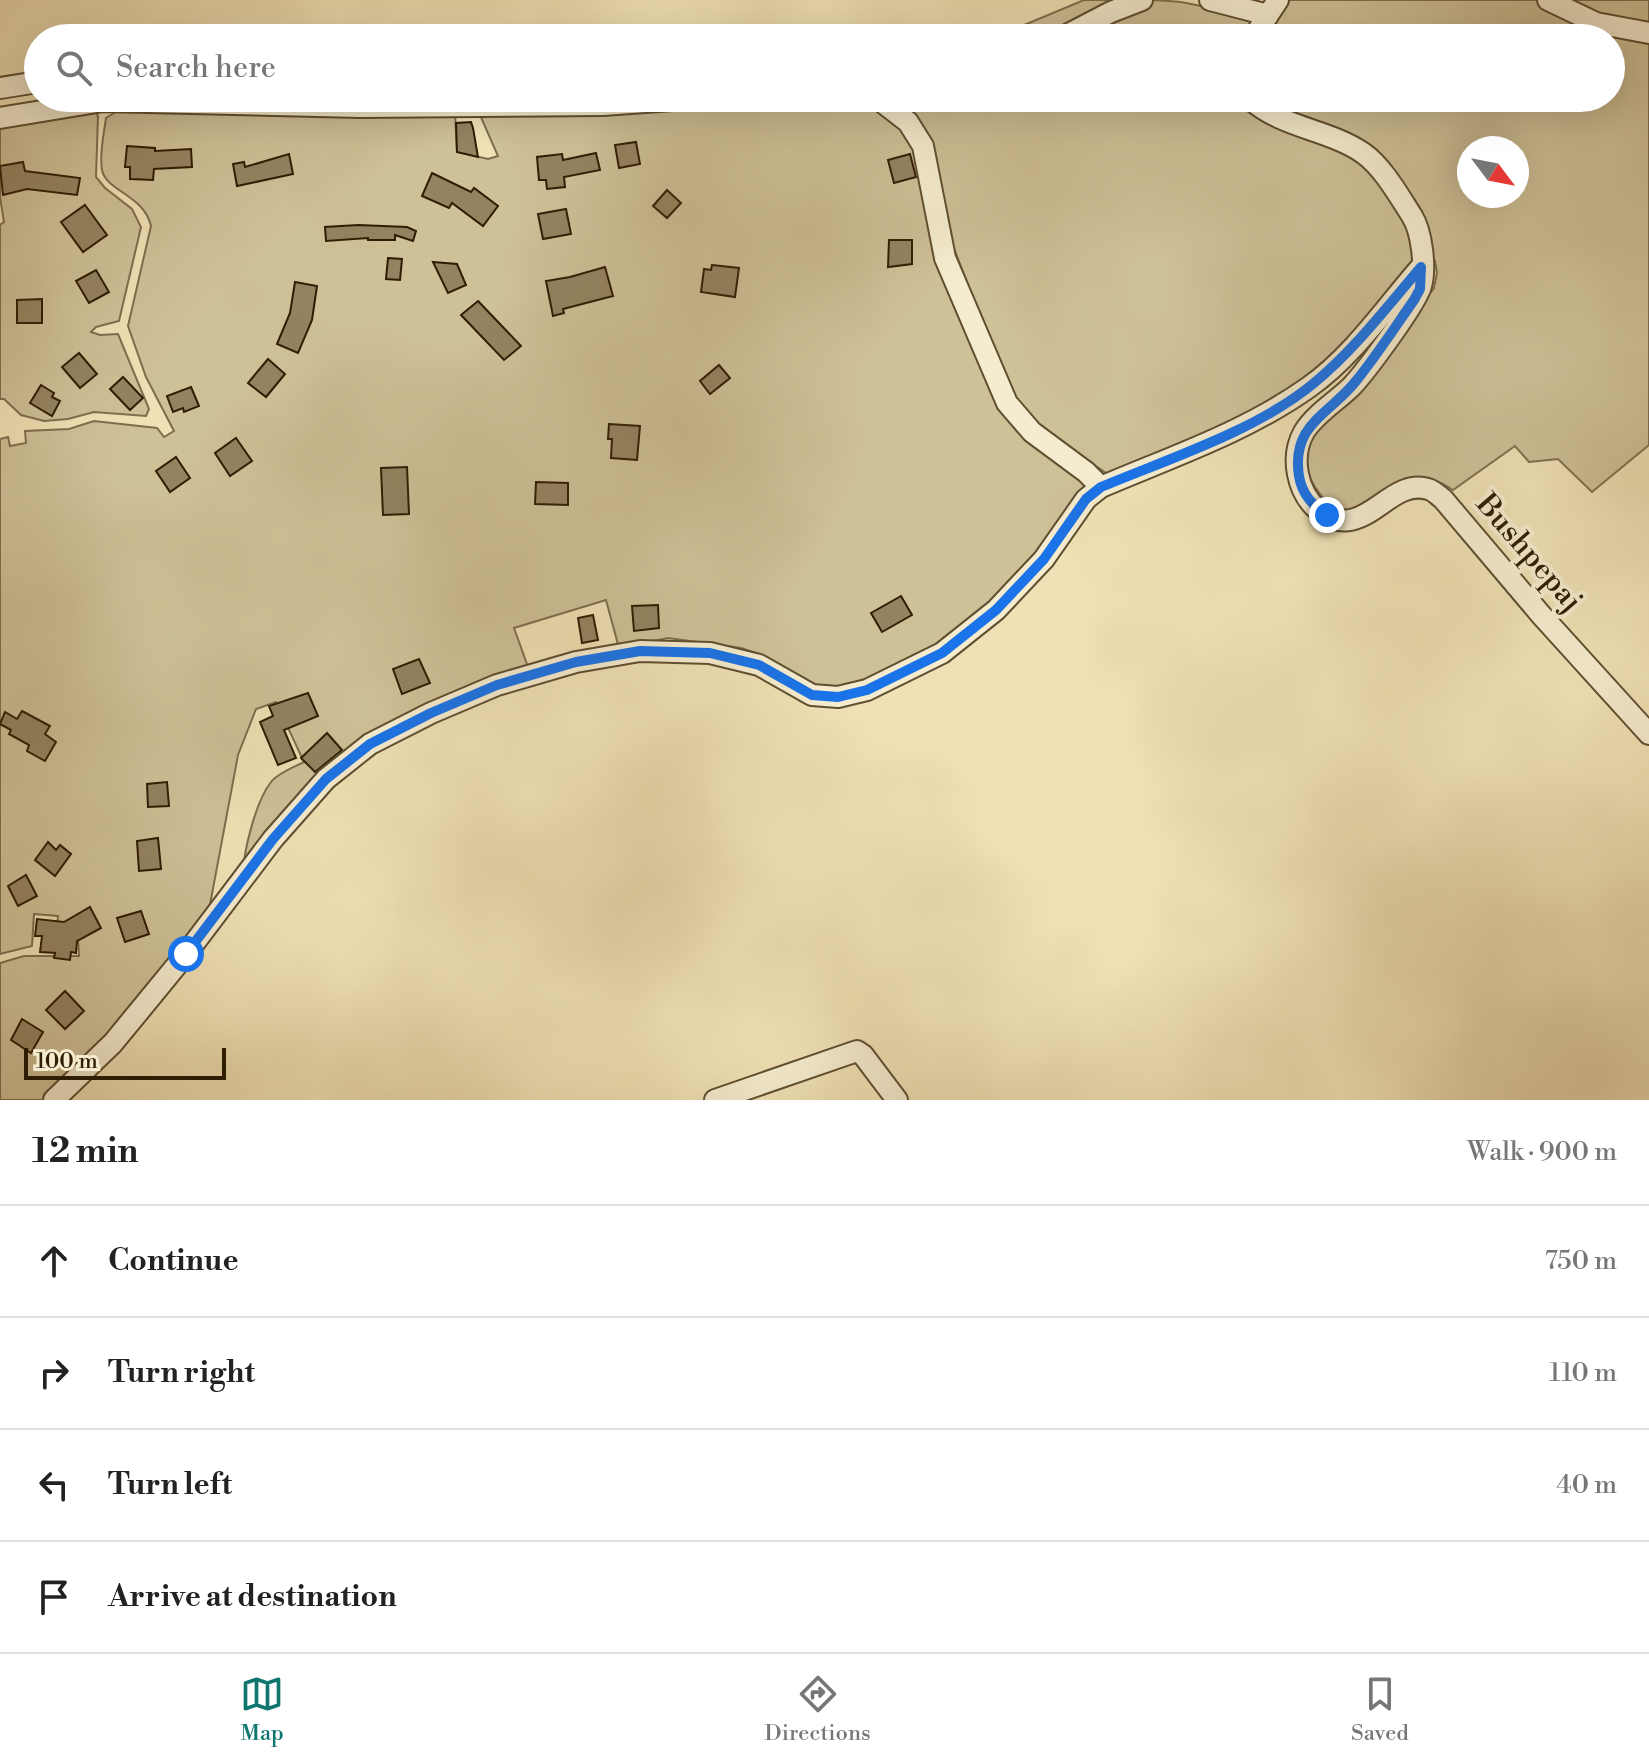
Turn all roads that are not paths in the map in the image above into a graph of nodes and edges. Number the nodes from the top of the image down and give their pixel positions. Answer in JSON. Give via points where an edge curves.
{"nodes":[{"id":1,"x":1142,"y":0,"type":"edge"},
{"id":2,"x":1210,"y":0,"type":"edge"},
{"id":3,"x":1548,"y":0,"type":"edge"},
{"id":4,"x":1273,"y":8,"type":"edge"},
{"id":5,"x":1088,"y":24,"type":"edge"},
{"id":6,"x":1601,"y":24,"type":"edge"},
{"id":7,"x":1625,"y":28,"type":"edge"},
{"id":8,"x":1649,"y":33,"type":"edge"},
{"id":9,"x":24,"y":84,"type":"edge"},
{"id":10,"x":0,"y":88,"type":"edge"},
{"id":11,"x":34,"y":112,"type":"edge"},
{"id":12,"x":897,"y":112,"type":"edge"},
{"id":13,"x":1271,"y":112,"type":"edge"},
{"id":14,"x":0,"y":118,"type":"edge"},
{"id":15,"x":1421,"y":267,"type":"junction"},
{"id":16,"x":1101,"y":487,"type":"junction"},
{"id":17,"x":1649,"y":734,"type":"edge"},
{"id":18,"x":54,"y":1100,"type":"edge"},
{"id":19,"x":715,"y":1100,"type":"edge"},
{"id":20,"x":897,"y":1100,"type":"edge"}],
"edges":[{"from":1,"to":5,"type":"street"},
{"from":2,"to":4,"type":"street","via":[[1258,11]]},
{"from":3,"to":6,"type":"street"},
{"from":7,"to":8,"type":"street"},
{"from":9,"to":10,"type":"street"},
{"from":11,"to":14,"type":"street"},
{"from":12,"to":16,"type":"street","via":[[923,146],[945,258],[1007,403],[1032,432]]},
{"from":13,"to":15,"type":"street","via":[[1370,159],[1414,219]]},
{"from":15,"to":16,"type":"street","via":[[1311,386],[1259,419]]},
{"from":15,"to":17,"type":"street","name":"Bushpepaj","via":[[1414,300],[1354,384],[1311,424],[1300,444],[1297,466],[1303,492],[1318,509],[1346,522],[1409,488],[1429,489]]},
{"from":16,"to":18,"type":"street","via":[[996,610],[942,653],[867,690],[838,697],[812,695],[759,665],[710,653],[640,651],[576,662],[497,685],[370,744],[326,779],[113,1043]]},
{"from":19,"to":20,"type":"street","via":[[857,1051]]}]}
